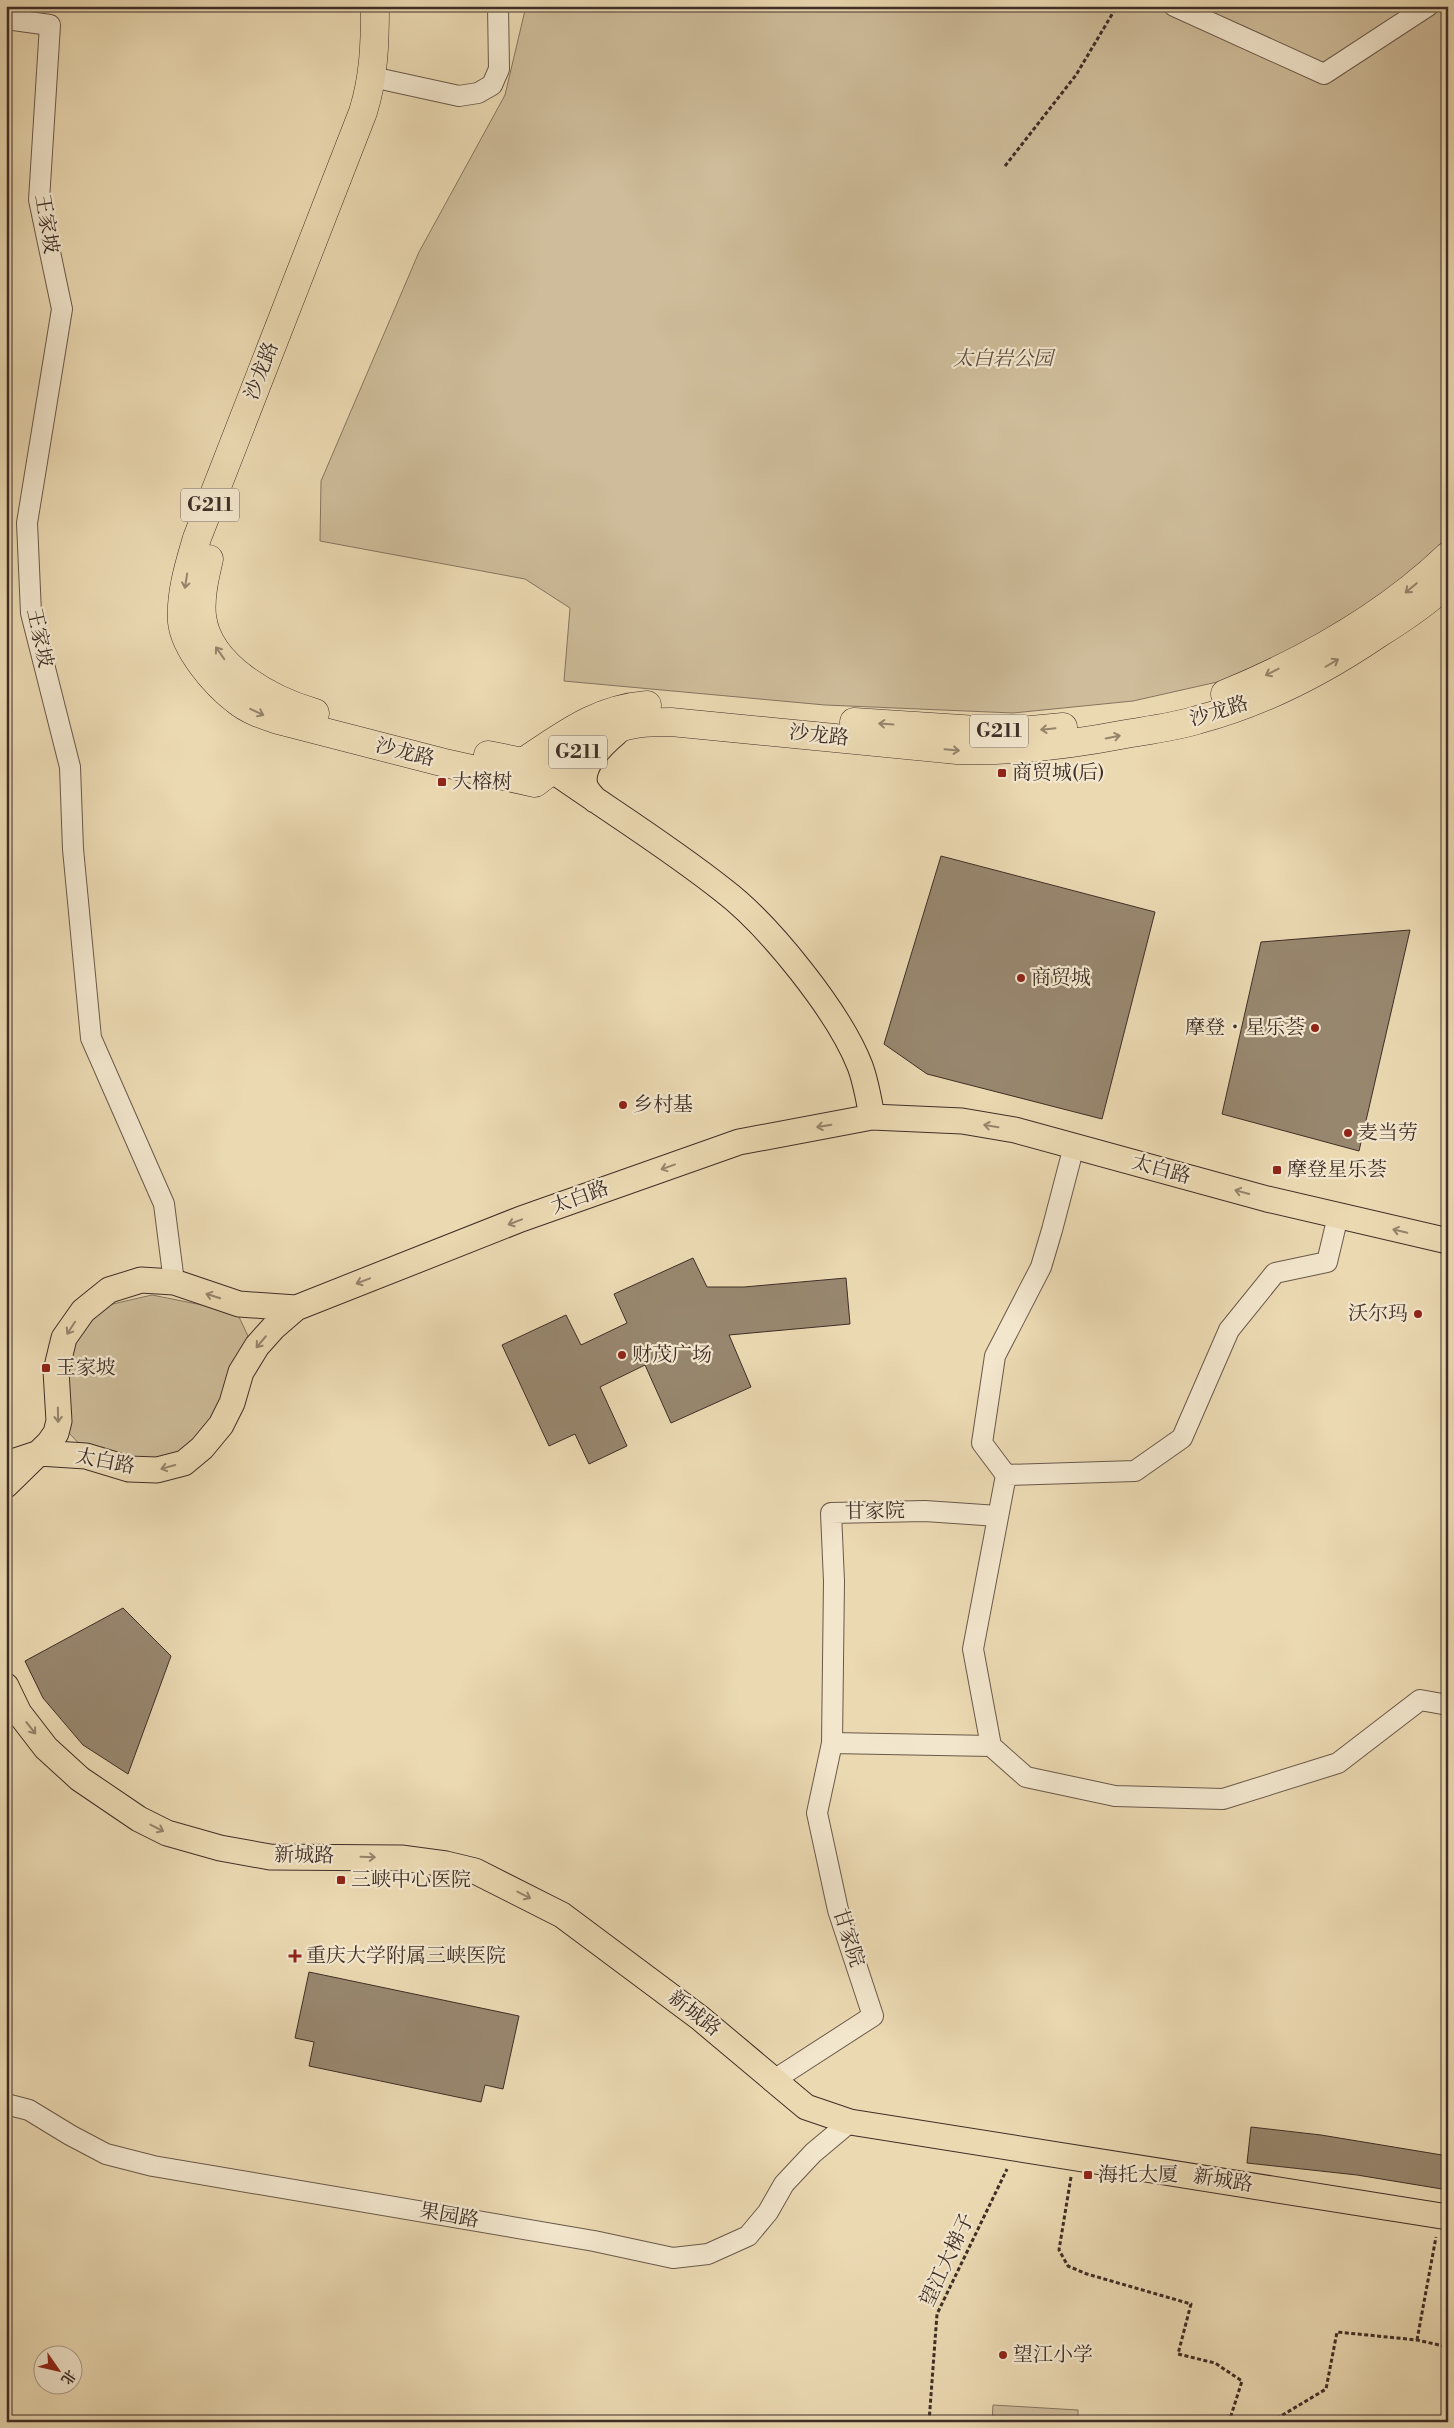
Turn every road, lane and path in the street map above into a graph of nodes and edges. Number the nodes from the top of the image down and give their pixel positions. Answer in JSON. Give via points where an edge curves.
{"nodes":[{"id":1,"x":375,"y":6,"type":"edge"},
{"id":2,"x":391,"y":6,"type":"edge"},
{"id":3,"x":498,"y":6,"type":"edge"},
{"id":4,"x":1117,"y":6,"type":"edge"},
{"id":5,"x":1174,"y":6,"type":"edge"},
{"id":6,"x":1428,"y":6,"type":"edge"},
{"id":7,"x":6,"y":19,"type":"edge"},
{"id":8,"x":380,"y":79,"type":"junction"},
{"id":9,"x":1005,"y":166,"type":"dead end"},
{"id":10,"x":1448,"y":556,"type":"edge"},
{"id":11,"x":1448,"y":582,"type":"edge"},
{"id":12,"x":625,"y":726,"type":"junction"},
{"id":13,"x":536,"y":772,"type":"junction"},
{"id":14,"x":595,"y":800,"type":"junction"},
{"id":15,"x":872,"y":1117,"type":"junction"},
{"id":16,"x":1074,"y":1146,"type":"junction"},
{"id":17,"x":1338,"y":1216,"type":"junction"},
{"id":18,"x":1448,"y":1241,"type":"edge"},
{"id":19,"x":174,"y":1282,"type":"junction"},
{"id":20,"x":296,"y":1308,"type":"junction"},
{"id":21,"x":39,"y":1453,"type":"junction"},
{"id":22,"x":6,"y":1464,"type":"edge"},
{"id":23,"x":1006,"y":1475,"type":"junction"},
{"id":24,"x":6,"y":1485,"type":"edge"},
{"id":25,"x":998,"y":1516,"type":"junction"},
{"id":26,"x":6,"y":1686,"type":"edge"},
{"id":27,"x":1448,"y":1705,"type":"edge"},
{"id":28,"x":832,"y":1743,"type":"junction"},
{"id":29,"x":991,"y":1746,"type":"junction"},
{"id":30,"x":774,"y":2080,"type":"junction"},
{"id":31,"x":6,"y":2104,"type":"edge"},
{"id":32,"x":850,"y":2122,"type":"junction"},
{"id":33,"x":1018,"y":2148,"type":"junction"},
{"id":34,"x":1074,"y":2157,"type":"junction"},
{"id":35,"x":1442,"y":2224,"type":"edge"},
{"id":36,"x":1417,"y":2340,"type":"junction"},
{"id":37,"x":1448,"y":2347,"type":"edge"},
{"id":38,"x":928,"y":2422,"type":"edge"},
{"id":39,"x":1229,"y":2422,"type":"edge"},
{"id":40,"x":1271,"y":2422,"type":"edge"}],
"edges":[{"from":1,"to":8,"type":"highway","name":"沙龙路","number":"G211"},
{"from":2,"to":8,"type":"highway","name":"沙龙路","number":"G211"},
{"from":3,"to":8,"type":"street","via":[[499,69],[492,86],[478,93],[459,96]]},
{"from":4,"to":9,"type":"path","via":[[1076,75]]},
{"from":5,"to":6,"type":"street","via":[[1324,74]]},
{"from":7,"to":19,"type":"street","name":"王家坡","via":[[50,25],[39,200],[62,310],[27,523],[31,613],[70,767],[73,849],[91,1038],[164,1204]]},
{"from":8,"to":13,"type":"highway","name":"沙龙路","number":"G211","via":[[379,114],[218,526],[204,582],[202,616],[210,639],[224,659],[243,678],[290,705]]},
{"from":10,"to":13,"type":"highway","name":"沙龙路","number":"G211","one_way":true,"via":[[1401,597],[1346,632],[1255,681],[1225,694],[1186,704],[1075,726],[1008,732],[828,720],[672,704],[645,705],[615,709],[577,726]]},
{"from":12,"to":11,"type":"highway","name":"沙龙路","number":"G211","one_way":true,"via":[[672,722],[1003,752],[1084,743],[1196,721],[1278,692],[1361,646]]},
{"from":12,"to":13,"type":"highway","name":"沙龙路","number":"G211"},
{"from":12,"to":14,"type":"main road","via":[[608,740],[587,767],[586,787]]},
{"from":13,"to":14,"type":"main road"},
{"from":14,"to":15,"type":"main road","via":[[725,890],[766,930],[808,982],[848,1042],[860,1066]]},
{"from":16,"to":15,"type":"main road","name":"太白路","one_way":true,"via":[[1015,1130],[962,1121]]},
{"from":15,"to":20,"type":"main road","name":"太白路","one_way":true,"via":[[739,1142],[521,1219]]},
{"from":17,"to":16,"type":"main road","name":"太白路","one_way":true},
{"from":16,"to":23,"type":"street","via":[[1040,1267],[995,1356],[982,1443]]},
{"from":18,"to":17,"type":"main road","name":"太白路","one_way":true},
{"from":17,"to":23,"type":"street","via":[[1327,1262],[1275,1273],[1229,1330],[1182,1438],[1135,1471]]},
{"from":20,"to":19,"type":"main road","name":"太白路","one_way":true,"via":[[239,1304]]},
{"from":19,"to":21,"type":"main road","name":"太白路","one_way":true,"via":[[141,1280],[109,1290],[83,1310],[64,1338],[56,1371],[60,1420],[56,1433]]},
{"from":20,"to":21,"type":"main road","name":"太白路","one_way":true,"via":[[257,1346],[241,1372],[232,1403],[220,1425],[202,1448],[184,1462],[157,1470],[130,1469],[86,1456]]},
{"from":21,"to":22,"type":"main road","name":"太白路"},
{"from":21,"to":24,"type":"main road","name":"太白路"},
{"from":23,"to":25,"type":"street"},
{"from":25,"to":28,"type":"street","name":"甘家院","via":[[924,1511],[831,1513],[834,1581]]},
{"from":25,"to":29,"type":"street","via":[[973,1649]]},
{"from":26,"to":30,"type":"main road","name":"新城路","one_way":true,"via":[[19,1713],[46,1748],[80,1780],[166,1833],[270,1857],[401,1858],[475,1871],[562,1915],[700,2018]]},
{"from":27,"to":29,"type":"street","via":[[1420,1700],[1338,1763],[1223,1799],[1115,1796],[1026,1777]]},
{"from":28,"to":29,"type":"street"},
{"from":28,"to":30,"type":"street","name":"甘家院","via":[[818,1814],[838,1910],[874,2016]]},
{"from":30,"to":32,"type":"main road","name":"新城路","via":[[806,2107]]},
{"from":31,"to":32,"type":"street","name":"果园路","via":[[28,2110],[106,2154],[153,2166],[594,2241],[673,2258],[708,2254],[748,2236],[768,2212],[784,2184],[813,2153]]},
{"from":32,"to":33,"type":"main road","name":"新城路"},
{"from":33,"to":34,"type":"main road","name":"新城路"},
{"from":33,"to":38,"type":"path","name":"望江大梯子","via":[[937,2314]]},
{"from":34,"to":35,"type":"main road","name":"新城路"},
{"from":34,"to":39,"type":"path","via":[[1059,2250],[1068,2266],[1191,2304],[1178,2354],[1215,2364],[1242,2381]]},
{"from":35,"to":36,"type":"path"},
{"from":36,"to":37,"type":"path"},
{"from":36,"to":40,"type":"path","via":[[1337,2332],[1326,2389]]}]}
